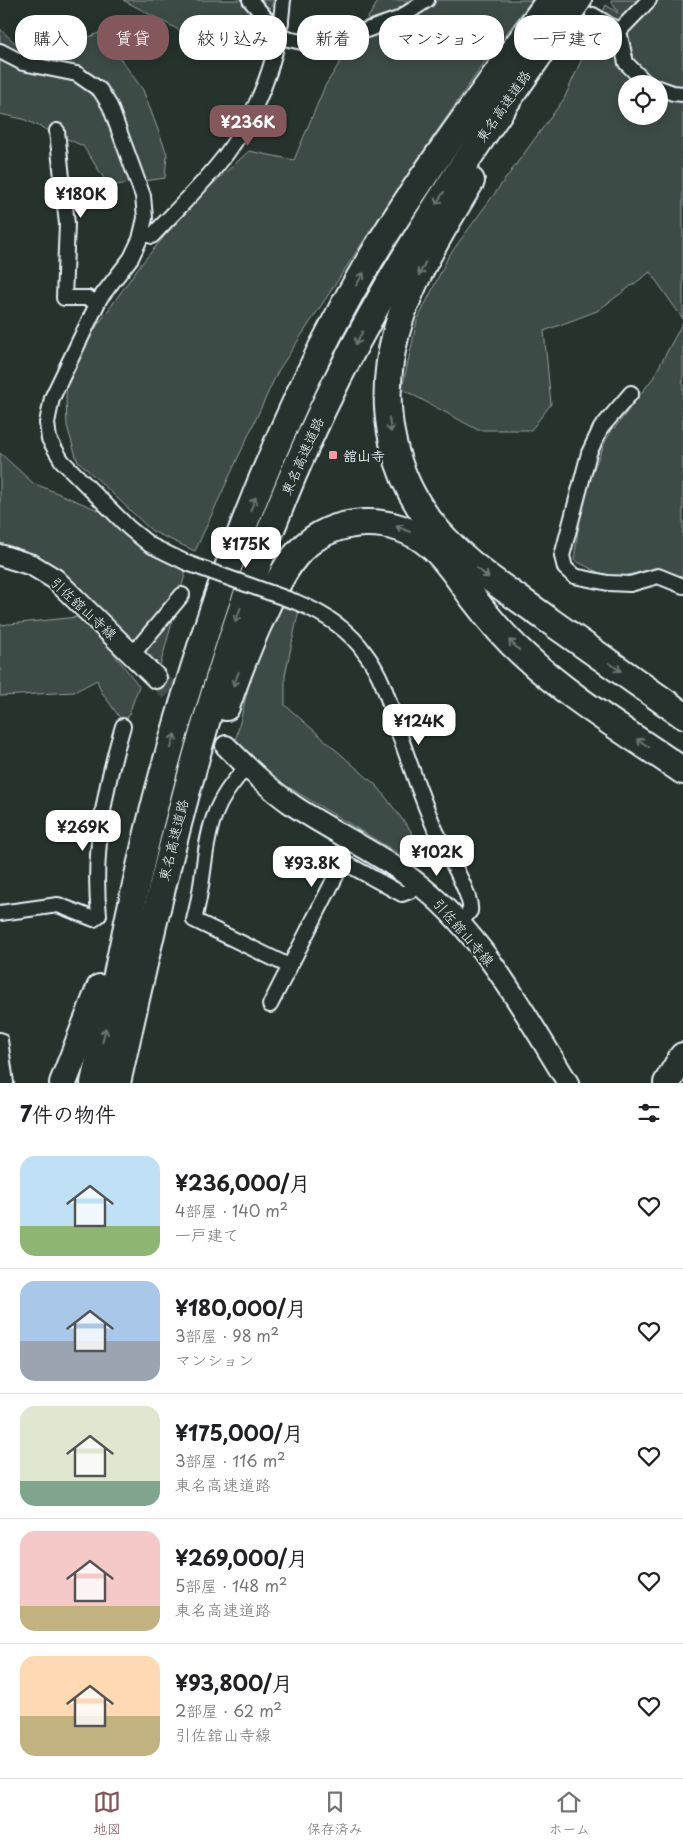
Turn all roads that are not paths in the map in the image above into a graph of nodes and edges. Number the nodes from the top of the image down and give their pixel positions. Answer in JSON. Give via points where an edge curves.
{"nodes":[{"id":1,"x":250,"y":0,"type":"edge"},
{"id":2,"x":283,"y":0,"type":"edge"},
{"id":3,"x":427,"y":0,"type":"edge"},
{"id":4,"x":550,"y":0,"type":"edge"},
{"id":5,"x":650,"y":0,"type":"edge"},
{"id":6,"x":583,"y":5,"type":"edge"},
{"id":7,"x":263,"y":15,"type":"edge"},
{"id":8,"x":282,"y":15,"type":"edge"},
{"id":9,"x":597,"y":15,"type":"edge"},
{"id":10,"x":622,"y":28,"type":"edge"},
{"id":11,"x":287,"y":33,"type":"edge"},
{"id":12,"x":622,"y":45,"type":"edge"},
{"id":13,"x":0,"y":51,"type":"edge"},
{"id":14,"x":274,"y":60,"type":"edge"},
{"id":15,"x":638,"y":75,"type":"edge"},
{"id":16,"x":668,"y":92,"type":"edge"},
{"id":17,"x":683,"y":94,"type":"edge"},
{"id":18,"x":57,"y":131,"type":"dead end"},
{"id":19,"x":142,"y":233,"type":"junction"},
{"id":20,"x":97,"y":303,"type":"junction"},
{"id":21,"x":631,"y":393,"type":"dead end"},
{"id":22,"x":0,"y":555,"type":"edge"},
{"id":23,"x":683,"y":586,"type":"edge"},
{"id":24,"x":182,"y":595,"type":"dead end"},
{"id":25,"x":132,"y":654,"type":"junction"},
{"id":26,"x":156,"y":678,"type":"tunnel mouth"},
{"id":27,"x":683,"y":715,"type":"edge"},
{"id":28,"x":123,"y":726,"type":"dead end"},
{"id":29,"x":226,"y":746,"type":"tunnel mouth"},
{"id":30,"x":247,"y":767,"type":"junction"},
{"id":31,"x":683,"y":771,"type":"edge"},
{"id":32,"x":162,"y":777,"type":"junction"},
{"id":33,"x":416,"y":882,"type":"junction"},
{"id":34,"x":0,"y":913,"type":"edge"},
{"id":35,"x":460,"y":923,"type":"junction"},
{"id":36,"x":289,"y":966,"type":"junction"},
{"id":37,"x":270,"y":1005,"type":"dead end"},
{"id":38,"x":0,"y":1040,"type":"edge"},
{"id":39,"x":683,"y":1056,"type":"edge"},
{"id":40,"x":118,"y":1078,"type":"edge"},
{"id":41,"x":683,"y":1078,"type":"edge"},
{"id":42,"x":6,"y":1083,"type":"edge"},
{"id":43,"x":63,"y":1083,"type":"edge"},
{"id":44,"x":94,"y":1083,"type":"edge"},
{"id":45,"x":568,"y":1083,"type":"edge"},
{"id":46,"x":667,"y":1083,"type":"edge"},
{"id":47,"x":680,"y":1083,"type":"edge"}],
"edges":[{"from":1,"to":7,"type":"street"},
{"from":2,"to":8,"type":"street"},
{"from":3,"to":11,"type":"street","via":[[398,19],[332,45],[320,46]]},
{"from":32,"to":4,"type":"highway","name":"東名高速道路","one_way":true,"via":[[200,645],[308,374],[383,239]]},
{"from":5,"to":10,"type":"street"},
{"from":6,"to":9,"type":"street"},
{"from":6,"to":27,"type":"highway","one_way":true,"via":[[444,227],[413,289],[392,351],[387,389],[389,426],[409,488],[423,512],[446,540],[490,578]]},
{"from":6,"to":40,"type":"highway","name":"東名高速道路","one_way":true,"via":[[500,109],[417,236],[337,378],[296,467],[235,624],[196,749]]},
{"from":12,"to":15,"type":"street","via":[[626,63]]},
{"from":13,"to":19,"type":"street","via":[[24,63],[76,74],[100,90],[110,106],[141,186],[145,207]]},
{"from":14,"to":19,"type":"street","via":[[263,88],[226,154],[152,236]]},
{"from":16,"to":17,"type":"street"},
{"from":18,"to":20,"type":"street","via":[[68,224],[64,298],[88,298]]},
{"from":19,"to":20,"type":"street","via":[[130,258]]},
{"from":20,"to":35,"type":"street","bridge":true,"via":[[49,406],[47,423],[50,439],[62,461],[150,545],[187,563],[323,614],[346,631],[365,652],[379,676],[420,795],[441,844],[470,898],[470,911]]},
{"from":21,"to":23,"type":"street","via":[[601,428],[589,453],[562,556],[565,568],[574,576],[608,583],[630,584],[658,576]]},
{"from":22,"to":25,"type":"main road","name":"引佐舘山寺線","via":[[32,565],[54,579]]},
{"from":24,"to":25,"type":"street"},
{"from":25,"to":26,"type":"main road","name":"引佐舘山寺線"},
{"from":28,"to":34,"type":"street","via":[[113,758],[96,860],[99,915],[94,919],[58,905]]},
{"from":29,"to":30,"type":"main road","name":"引佐舘山寺線"},
{"from":30,"to":33,"type":"main road","name":"引佐舘山寺線","via":[[294,806],[377,854]]},
{"from":30,"to":36,"type":"street","via":[[224,794],[208,833],[200,901],[194,920]]},
{"from":31,"to":40,"type":"highway","one_way":true,"via":[[559,685],[523,655],[491,621],[440,553],[419,537],[395,526],[368,523],[342,526],[318,536],[297,553],[281,574],[232,690],[213,745]]},
{"from":32,"to":43,"type":"highway","via":[[98,996]]},
{"from":44,"to":32,"type":"highway","name":"東名高速道路","one_way":true},
{"from":33,"to":35,"type":"main road","name":"引佐舘山寺線"},
{"from":33,"to":36,"type":"street","via":[[410,891],[402,894],[351,866],[340,866]]},
{"from":35,"to":45,"type":"main road","name":"引佐舘山寺線","via":[[497,969]]},
{"from":36,"to":37,"type":"street"},
{"from":38,"to":42,"type":"street"},
{"from":39,"to":46,"type":"highway"},
{"from":41,"to":47,"type":"highway"}]}
